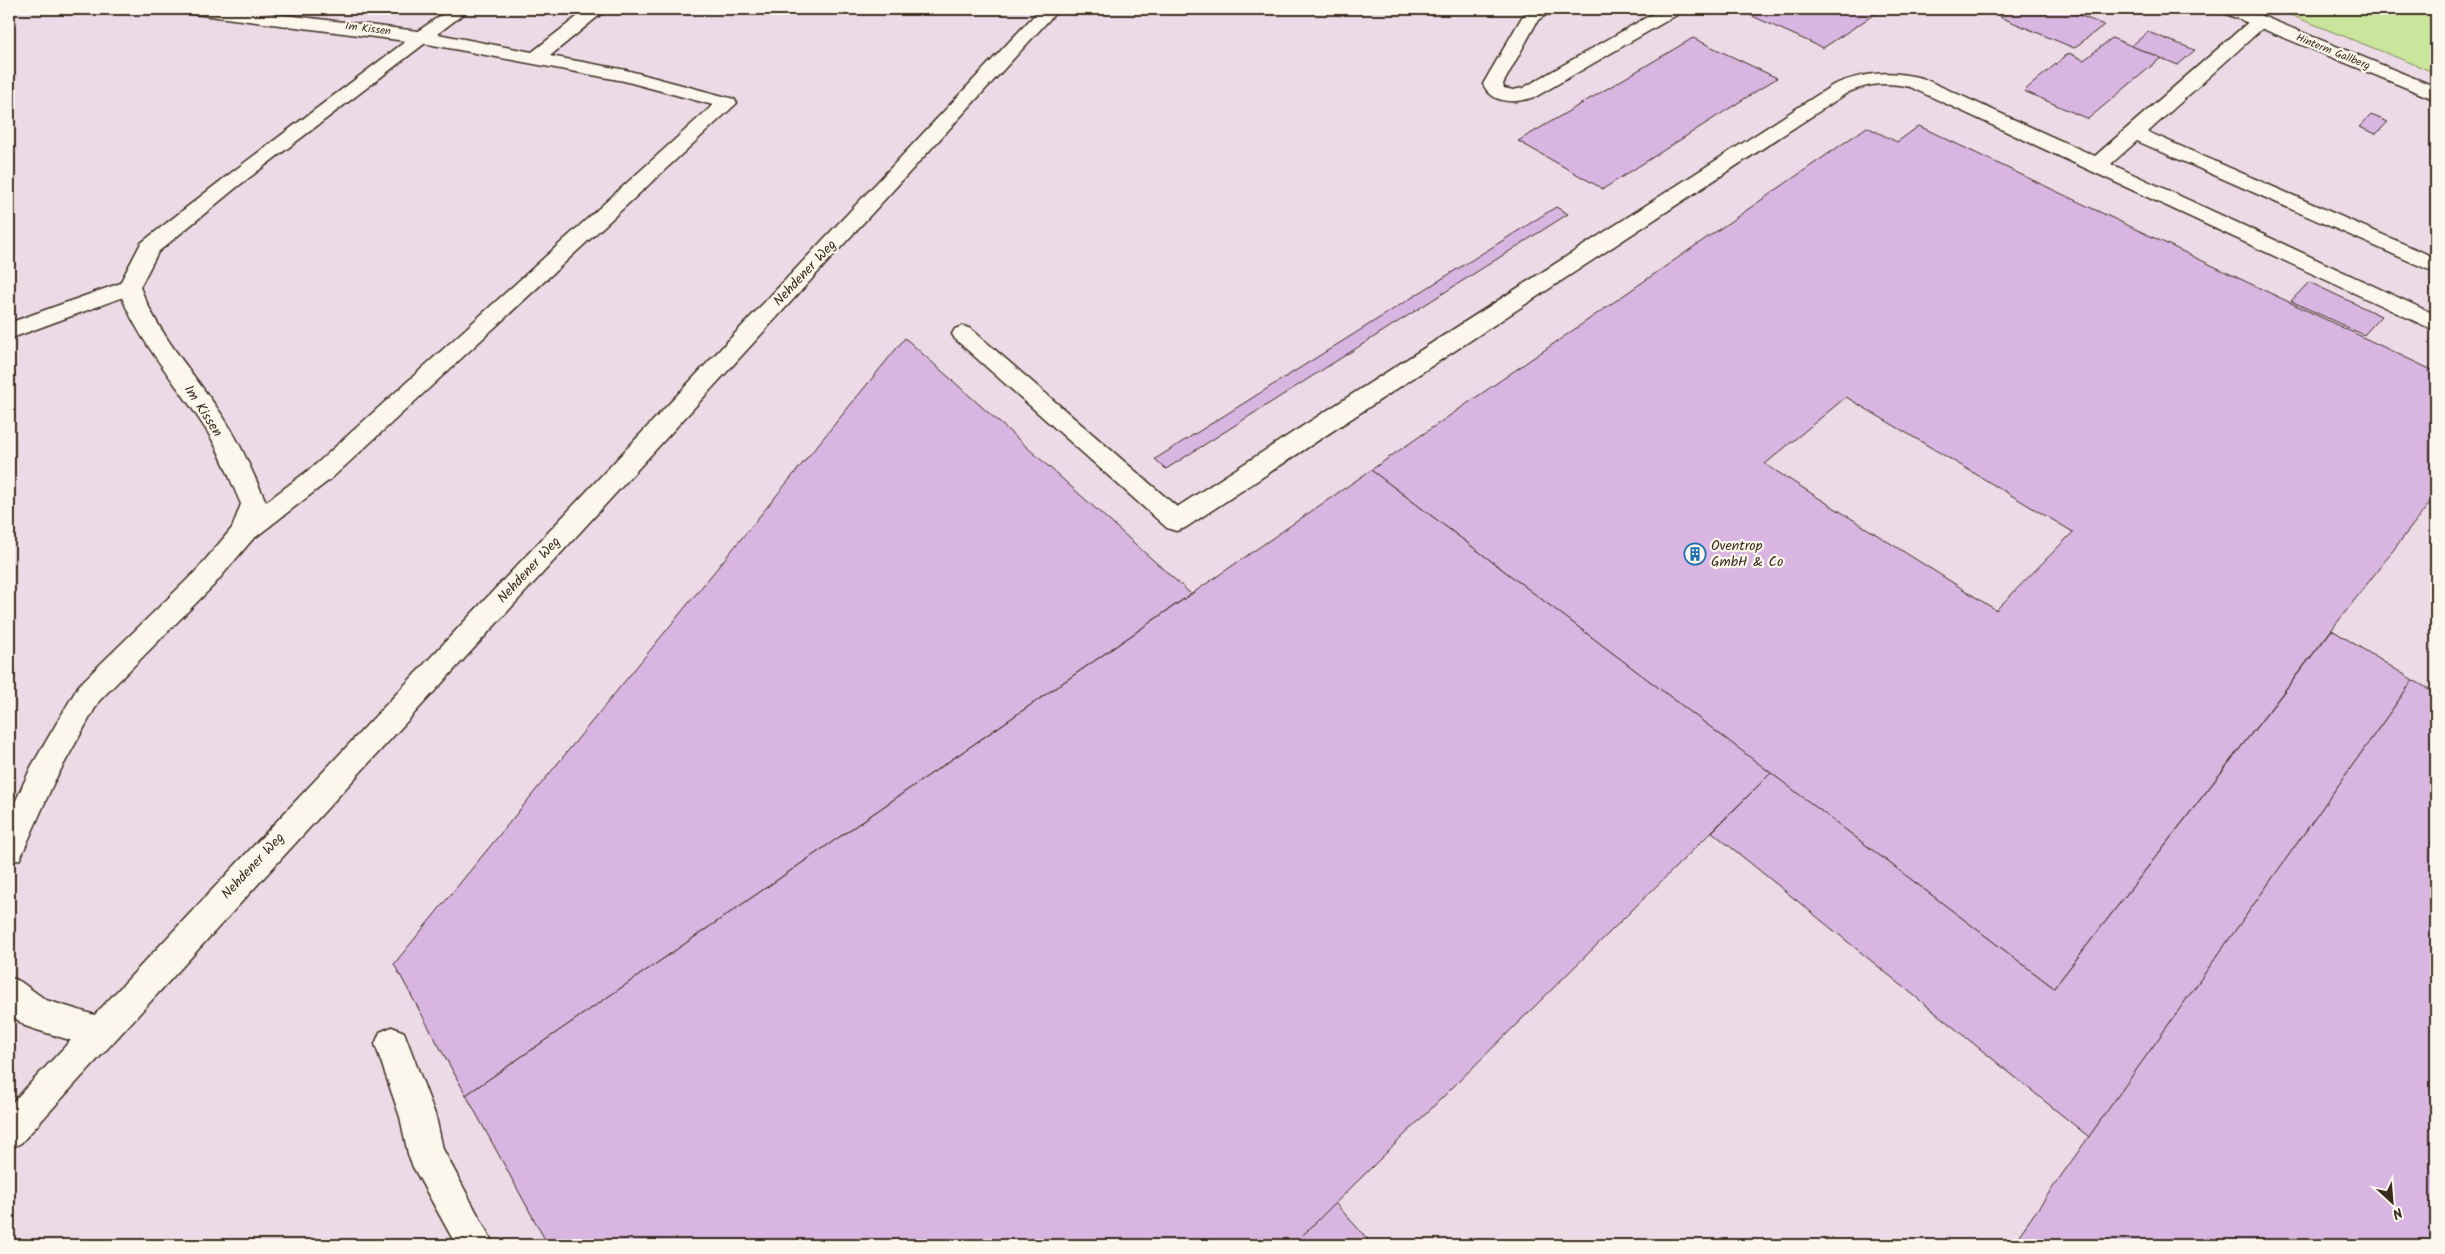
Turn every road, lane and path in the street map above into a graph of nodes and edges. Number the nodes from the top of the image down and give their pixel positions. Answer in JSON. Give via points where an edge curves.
{"nodes":[{"id":1,"x":194,"y":9,"type":"edge"},
{"id":2,"x":461,"y":9,"type":"edge"},
{"id":3,"x":598,"y":9,"type":"edge"},
{"id":4,"x":1050,"y":9,"type":"edge"},
{"id":5,"x":1546,"y":9,"type":"edge"},
{"id":6,"x":1674,"y":9,"type":"edge"},
{"id":7,"x":2230,"y":9,"type":"edge"},
{"id":8,"x":255,"y":13,"type":"edge"},
{"id":9,"x":2259,"y":22,"type":"junction"},
{"id":10,"x":422,"y":37,"type":"junction"},
{"id":11,"x":535,"y":59,"type":"junction"},
{"id":12,"x":2436,"y":94,"type":"edge"},
{"id":13,"x":2135,"y":133,"type":"junction"},
{"id":14,"x":2097,"y":165,"type":"junction"},
{"id":15,"x":2436,"y":266,"type":"edge"},
{"id":16,"x":129,"y":287,"type":"junction"},
{"id":17,"x":2436,"y":324,"type":"edge"},
{"id":18,"x":9,"y":332,"type":"edge"},
{"id":19,"x":963,"y":334,"type":"dead end"},
{"id":20,"x":243,"y":533,"type":"junction"},
{"id":21,"x":9,"y":849,"type":"edge"},
{"id":22,"x":9,"y":993,"type":"edge"},
{"id":23,"x":99,"y":1032,"type":"junction"},
{"id":24,"x":392,"y":1044,"type":"dead end"},
{"id":25,"x":9,"y":1131,"type":"edge"},
{"id":26,"x":476,"y":1245,"type":"edge"}],
"edges":[{"from":1,"to":8,"type":"street","name":"Im Kissen"},
{"from":2,"to":10,"type":"street","name":"Im Kissen"},
{"from":3,"to":11,"type":"street"},
{"from":4,"to":23,"type":"street","name":"Nehdener Weg"},
{"from":5,"to":6,"type":"street","via":[[1531,17],[1493,84],[1496,91],[1505,96],[1517,97],[1530,92]]},
{"from":7,"to":9,"type":"street","name":"Hinterm Gallberg"},
{"from":8,"to":10,"type":"street","name":"Im Kissen"},
{"from":9,"to":12,"type":"street","name":"Hinterm Gallberg"},
{"from":9,"to":13,"type":"street"},
{"from":10,"to":11,"type":"street"},
{"from":10,"to":16,"type":"street","name":"Im Kissen","via":[[149,248]]},
{"from":11,"to":20,"type":"street","via":[[626,76],[727,103],[322,472]]},
{"from":13,"to":14,"type":"street"},
{"from":13,"to":15,"type":"street"},
{"from":14,"to":17,"type":"street"},
{"from":14,"to":19,"type":"street","via":[[1915,82],[1890,77],[1863,79],[1840,89],[1176,521]]},
{"from":16,"to":18,"type":"street"},
{"from":16,"to":20,"type":"street","name":"Im Kissen","via":[[136,310],[213,421],[254,504]]},
{"from":20,"to":21,"type":"street","name":"Im Kissen","via":[[205,578],[89,693],[42,776]]},
{"from":22,"to":23,"type":"street","via":[[36,1014]]},
{"from":23,"to":25,"type":"street","name":"Nehdener Weg"},
{"from":24,"to":26,"type":"street","via":[[418,1117],[426,1154]]}]}
